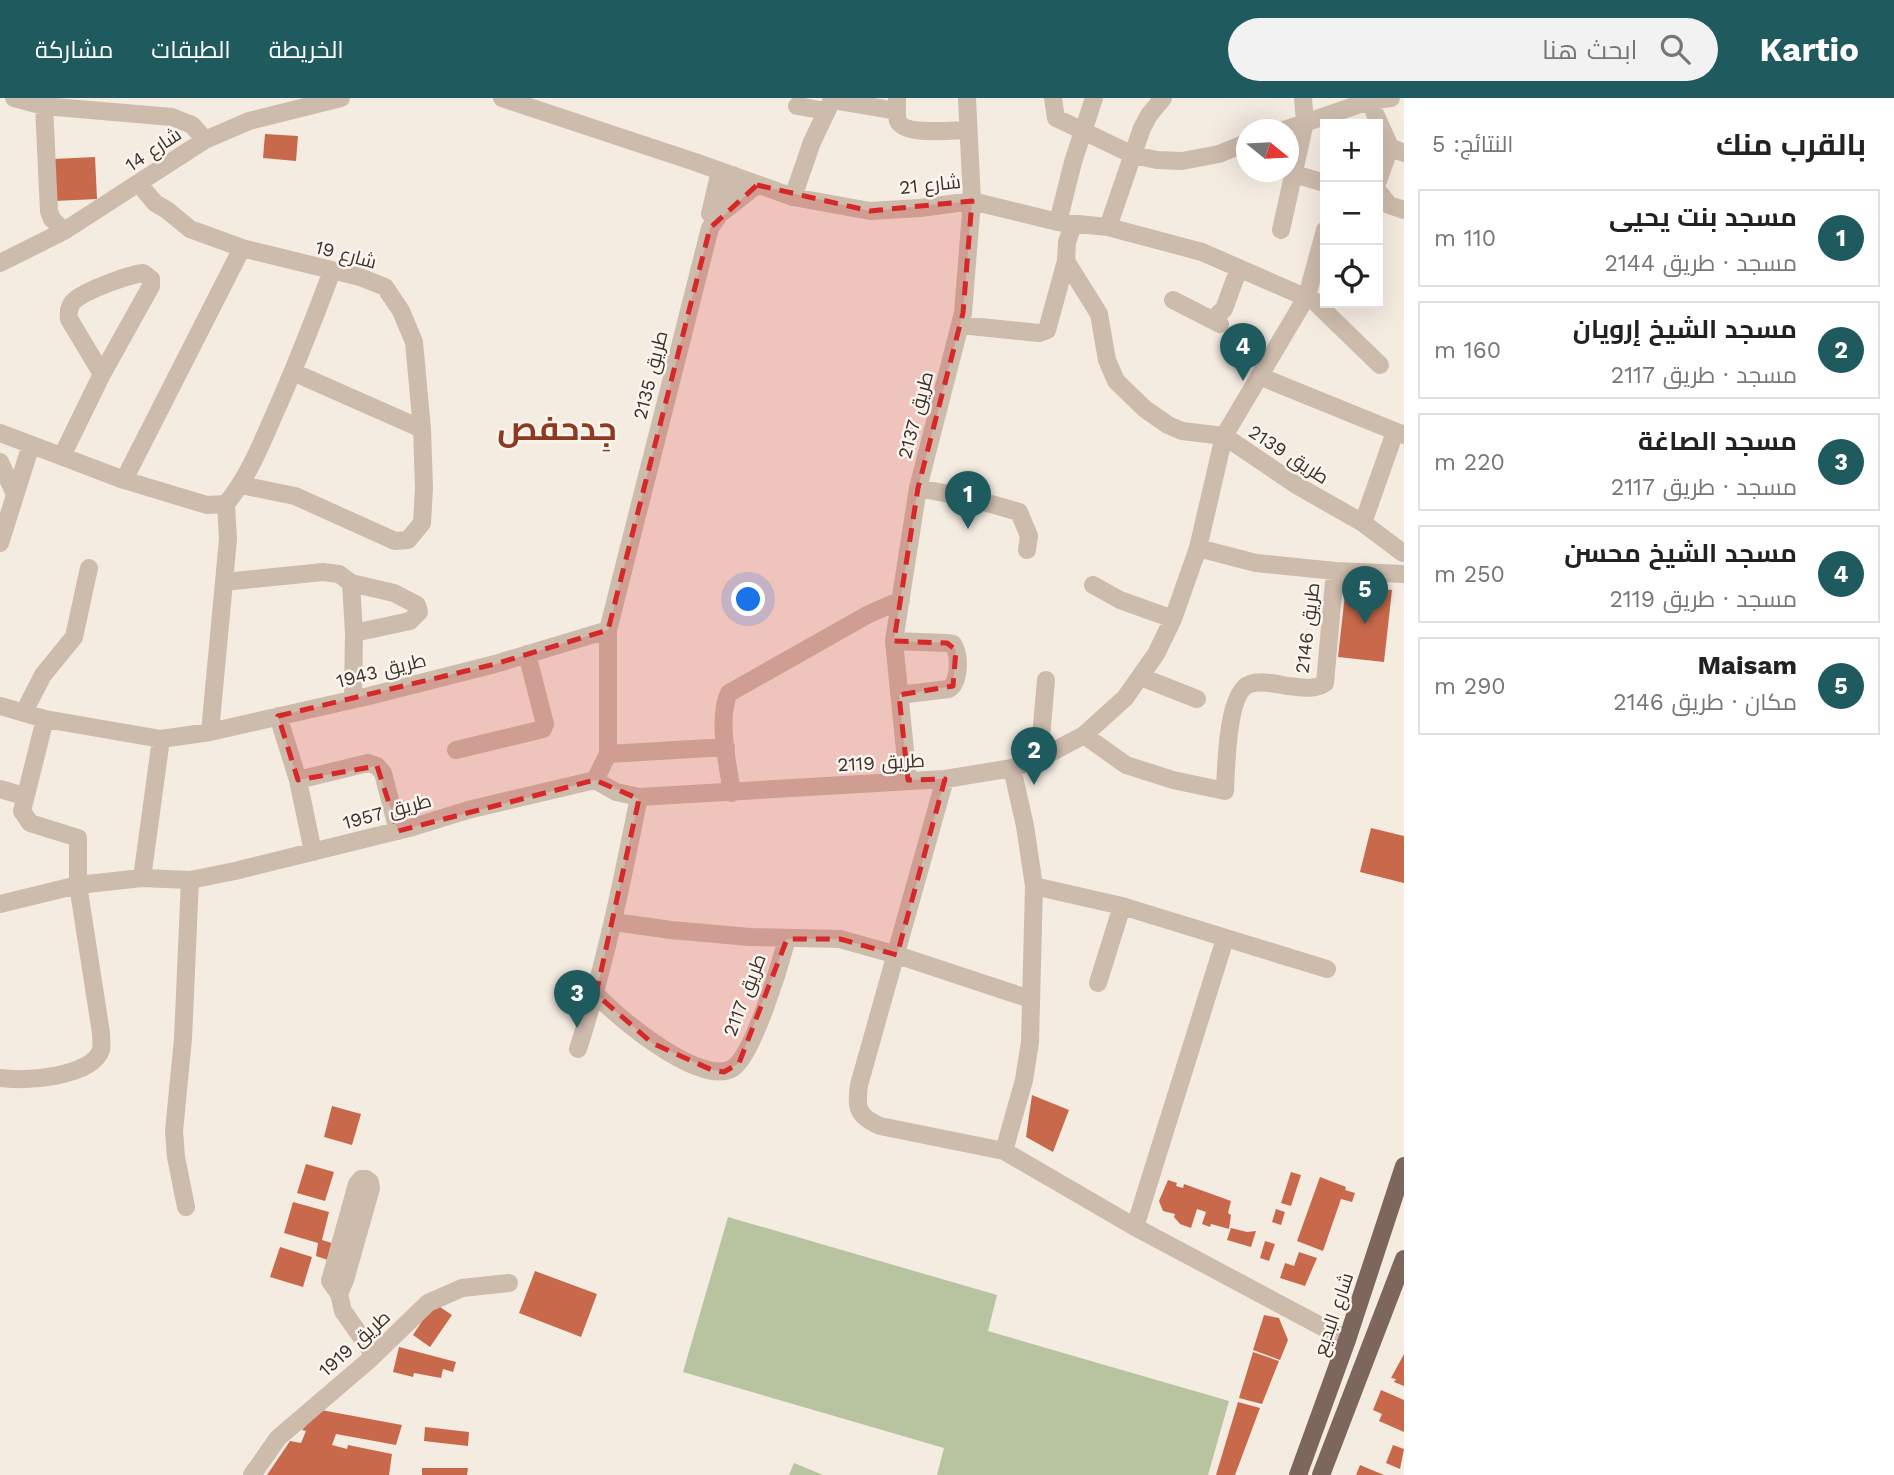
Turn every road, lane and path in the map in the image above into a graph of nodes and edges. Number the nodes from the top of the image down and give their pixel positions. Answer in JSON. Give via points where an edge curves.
{"nodes":[{"id":1,"x":14,"y":98,"type":"edge"},
{"id":2,"x":341,"y":98,"type":"edge"},
{"id":3,"x":502,"y":98,"type":"edge"},
{"id":4,"x":967,"y":98,"type":"edge"},
{"id":5,"x":1053,"y":98,"type":"edge"},
{"id":6,"x":1094,"y":98,"type":"edge"},
{"id":7,"x":1163,"y":98,"type":"edge"},
{"id":8,"x":1303,"y":98,"type":"edge"},
{"id":9,"x":1391,"y":98,"type":"edge"},
{"id":10,"x":1369,"y":100,"type":"edge"},
{"id":11,"x":830,"y":103,"type":"edge"},
{"id":12,"x":897,"y":105,"type":"edge"},
{"id":13,"x":44,"y":106,"type":"junction"},
{"id":14,"x":797,"y":106,"type":"dead end"},
{"id":15,"x":1306,"y":121,"type":"junction"},
{"id":16,"x":1299,"y":124,"type":"edge"},
{"id":17,"x":968,"y":130,"type":"junction"},
{"id":18,"x":1083,"y":130,"type":"junction"},
{"id":19,"x":205,"y":140,"type":"junction"},
{"id":20,"x":1236,"y":147,"type":"edge"},
{"id":21,"x":1397,"y":150,"type":"edge"},
{"id":22,"x":1299,"y":152,"type":"edge"},
{"id":23,"x":1133,"y":155,"type":"junction"},
{"id":24,"x":695,"y":162,"type":"junction"},
{"id":25,"x":727,"y":173,"type":"junction"},
{"id":26,"x":1383,"y":173,"type":"edge"},
{"id":27,"x":1299,"y":175,"type":"edge"},
{"id":28,"x":145,"y":180,"type":"junction"},
{"id":29,"x":1292,"y":182,"type":"edge"},
{"id":30,"x":1322,"y":182,"type":"edge"},
{"id":31,"x":757,"y":185,"type":"junction"},
{"id":32,"x":793,"y":197,"type":"junction"},
{"id":33,"x":1383,"y":200,"type":"edge"},
{"id":34,"x":972,"y":201,"type":"junction"},
{"id":35,"x":1404,"y":210,"type":"edge"},
{"id":36,"x":713,"y":216,"type":"junction"},
{"id":37,"x":1065,"y":223,"type":"junction"},
{"id":38,"x":1108,"y":227,"type":"junction"},
{"id":39,"x":1281,"y":230,"type":"dead end"},
{"id":40,"x":64,"y":231,"type":"junction"},
{"id":41,"x":1321,"y":245,"type":"edge"},
{"id":42,"x":242,"y":248,"type":"junction"},
{"id":43,"x":1066,"y":261,"type":"junction"},
{"id":44,"x":0,"y":263,"type":"edge"},
{"id":45,"x":1239,"y":268,"type":"junction"},
{"id":46,"x":332,"y":271,"type":"junction"},
{"id":47,"x":1307,"y":296,"type":"junction"},
{"id":48,"x":1173,"y":300,"type":"dead end"},
{"id":49,"x":960,"y":326,"type":"junction"},
{"id":50,"x":1380,"y":365,"type":"dead end"},
{"id":51,"x":293,"y":372,"type":"junction"},
{"id":52,"x":102,"y":374,"type":"junction"},
{"id":53,"x":1259,"y":376,"type":"junction"},
{"id":54,"x":422,"y":429,"type":"junction"},
{"id":55,"x":0,"y":433,"type":"edge"},
{"id":56,"x":1400,"y":434,"type":"edge"},
{"id":57,"x":1224,"y":436,"type":"junction"},
{"id":58,"x":31,"y":445,"type":"junction"},
{"id":59,"x":62,"y":456,"type":"junction"},
{"id":60,"x":1,"y":468,"type":"edge"},
{"id":61,"x":124,"y":480,"type":"junction"},
{"id":62,"x":241,"y":485,"type":"junction"},
{"id":63,"x":918,"y":488,"type":"junction"},
{"id":64,"x":15,"y":492,"type":"junction"},
{"id":65,"x":226,"y":505,"type":"junction"},
{"id":66,"x":1363,"y":523,"type":"junction"},
{"id":67,"x":0,"y":544,"type":"edge"},
{"id":68,"x":1198,"y":548,"type":"junction"},
{"id":69,"x":1027,"y":550,"type":"dead end"},
{"id":70,"x":1404,"y":552,"type":"edge"},
{"id":71,"x":89,"y":568,"type":"dead end"},
{"id":72,"x":1335,"y":571,"type":"junction"},
{"id":73,"x":1404,"y":574,"type":"edge"},
{"id":74,"x":224,"y":582,"type":"junction"},
{"id":75,"x":351,"y":583,"type":"junction"},
{"id":76,"x":1093,"y":584,"type":"dead end"},
{"id":77,"x":901,"y":600,"type":"junction"},
{"id":78,"x":1173,"y":619,"type":"junction"},
{"id":79,"x":608,"y":630,"type":"junction"},
{"id":80,"x":355,"y":633,"type":"junction"},
{"id":81,"x":894,"y":641,"type":"junction"},
{"id":82,"x":527,"y":654,"type":"junction"},
{"id":83,"x":1140,"y":677,"type":"junction"},
{"id":84,"x":1046,"y":680,"type":"dead end"},
{"id":85,"x":899,"y":695,"type":"junction"},
{"id":86,"x":354,"y":699,"type":"junction"},
{"id":87,"x":1197,"y":699,"type":"dead end"},
{"id":88,"x":0,"y":706,"type":"edge"},
{"id":89,"x":24,"y":712,"type":"junction"},
{"id":90,"x":278,"y":716,"type":"junction"},
{"id":91,"x":45,"y":719,"type":"junction"},
{"id":92,"x":210,"y":732,"type":"junction"},
{"id":93,"x":1084,"y":735,"type":"junction"},
{"id":94,"x":161,"y":739,"type":"junction"},
{"id":95,"x":726,"y":747,"type":"junction"},
{"id":96,"x":456,"y":750,"type":"dead end"},
{"id":97,"x":608,"y":754,"type":"junction"},
{"id":98,"x":1039,"y":759,"type":"junction"},
{"id":99,"x":1012,"y":768,"type":"junction"},
{"id":100,"x":945,"y":779,"type":"junction"},
{"id":101,"x":298,"y":780,"type":"junction"},
{"id":102,"x":594,"y":780,"type":"junction"},
{"id":103,"x":908,"y":780,"type":"junction"},
{"id":104,"x":0,"y":789,"type":"edge"},
{"id":105,"x":732,"y":793,"type":"junction"},
{"id":106,"x":24,"y":796,"type":"junction"},
{"id":107,"x":639,"y":797,"type":"junction"},
{"id":108,"x":398,"y":831,"type":"junction"},
{"id":109,"x":313,"y":852,"type":"junction"},
{"id":110,"x":142,"y":878,"type":"junction"},
{"id":111,"x":190,"y":880,"type":"junction"},
{"id":112,"x":78,"y":885,"type":"junction"},
{"id":113,"x":1034,"y":886,"type":"junction"},
{"id":114,"x":0,"y":904,"type":"edge"},
{"id":115,"x":1122,"y":906,"type":"junction"},
{"id":116,"x":614,"y":922,"type":"junction"},
{"id":117,"x":787,"y":939,"type":"junction"},
{"id":118,"x":1225,"y":939,"type":"junction"},
{"id":119,"x":897,"y":955,"type":"junction"},
{"id":120,"x":1327,"y":969,"type":"dead end"},
{"id":121,"x":1098,"y":983,"type":"dead end"},
{"id":122,"x":596,"y":995,"type":"junction"},
{"id":123,"x":1030,"y":999,"type":"junction"},
{"id":124,"x":578,"y":1049,"type":"dead end"},
{"id":125,"x":0,"y":1078,"type":"edge"},
{"id":126,"x":1004,"y":1151,"type":"junction"},
{"id":127,"x":1404,"y":1166,"type":"edge"},
{"id":128,"x":186,"y":1207,"type":"dead end"},
{"id":129,"x":1135,"y":1227,"type":"junction"},
{"id":130,"x":1404,"y":1259,"type":"edge"},
{"id":131,"x":509,"y":1283,"type":"dead end"},
{"id":132,"x":339,"y":1294,"type":"junction"},
{"id":133,"x":1347,"y":1340,"type":"junction"},
{"id":134,"x":374,"y":1355,"type":"junction"},
{"id":135,"x":252,"y":1475,"type":"edge"},
{"id":136,"x":1298,"y":1475,"type":"edge"},
{"id":137,"x":1321,"y":1475,"type":"edge"}],
"edges":[{"from":1,"to":13,"type":"street"},
{"from":2,"to":19,"type":"street","name":"شارع 14","via":[[248,121]]},
{"from":3,"to":24,"type":"street","name":"شارع 21"},
{"from":4,"to":17,"type":"street","name":"طريق 2137"},
{"from":5,"to":18,"type":"street","via":[[1056,118]]},
{"from":6,"to":18,"type":"street"},
{"from":7,"to":23,"type":"street","via":[[1149,115]]},
{"from":8,"to":15,"type":"street"},
{"from":9,"to":10,"type":"street"},
{"from":10,"to":15,"type":"street"},
{"from":10,"to":21,"type":"street"},
{"from":11,"to":12,"type":"street"},
{"from":11,"to":14,"type":"street"},
{"from":11,"to":32,"type":"street"},
{"from":12,"to":17,"type":"street","via":[[898,120],[913,131]]},
{"from":13,"to":19,"type":"street","via":[[172,117],[192,125]]},
{"from":13,"to":40,"type":"street","via":[[49,211]]},
{"from":15,"to":16,"type":"street"},
{"from":15,"to":22,"type":"street"},
{"from":17,"to":34,"type":"street","name":"طريق 2137"},
{"from":18,"to":23,"type":"street"},
{"from":18,"to":37,"type":"street"},
{"from":19,"to":28,"type":"street","name":"شارع 14"},
{"from":20,"to":23,"type":"street","via":[[1182,161]]},
{"from":21,"to":26,"type":"street"},
{"from":23,"to":38,"type":"street"},
{"from":24,"to":25,"type":"street","name":"شارع 21"},
{"from":24,"to":36,"type":"street"},
{"from":25,"to":31,"type":"street","name":"شارع 21"},
{"from":25,"to":36,"type":"street","name":"طريق 2135"},
{"from":27,"to":30,"type":"street"},
{"from":28,"to":40,"type":"street","name":"شارع 14"},
{"from":28,"to":42,"type":"street","name":"شارع 19","via":[[190,229]]},
{"from":29,"to":39,"type":"street"},
{"from":31,"to":32,"type":"street","name":"شارع 21"},
{"from":31,"to":36,"type":"street"},
{"from":32,"to":34,"type":"street","name":"شارع 21","via":[[870,211]]},
{"from":33,"to":35,"type":"street"},
{"from":34,"to":37,"type":"street","name":"شارع 21"},
{"from":34,"to":49,"type":"street","name":"طريق 2137"},
{"from":36,"to":79,"type":"street","name":"طريق 2135"},
{"from":37,"to":38,"type":"street","name":"شارع 21"},
{"from":37,"to":43,"type":"street"},
{"from":38,"to":45,"type":"street","name":"شارع 21","via":[[1202,252]]},
{"from":40,"to":44,"type":"street","name":"شارع 14"},
{"from":41,"to":47,"type":"street","name":"طريق 2119"},
{"from":42,"to":46,"type":"street","name":"شارع 19"},
{"from":42,"to":61,"type":"street"},
{"from":43,"to":49,"type":"street","via":[[1047,330]]},
{"from":43,"to":57,"type":"street","name":"طريق 2139","via":[[1099,314],[1107,360],[1116,381],[1168,425]]},
{"from":45,"to":47,"type":"street","name":"شارع 21"},
{"from":45,"to":48,"type":"street","via":[[1217,323]]},
{"from":46,"to":51,"type":"street"},
{"from":46,"to":54,"type":"street","name":"شارع 19","via":[[385,287],[401,311],[414,342]]},
{"from":47,"to":50,"type":"street","name":"شارع 21"},
{"from":47,"to":53,"type":"street","name":"طريق 2119"},
{"from":49,"to":63,"type":"street","name":"طريق 2137"},
{"from":51,"to":54,"type":"street"},
{"from":51,"to":62,"type":"street"},
{"from":52,"to":52,"type":"street","via":[[151,286],[151,279],[143,273],[74,300],[68,310]]},
{"from":52,"to":59,"type":"street"},
{"from":53,"to":56,"type":"street"},
{"from":53,"to":57,"type":"street","name":"طريق 2119"},
{"from":54,"to":62,"type":"street","name":"شارع 19","via":[[422,523],[408,540],[395,541],[295,496]]},
{"from":55,"to":58,"type":"street"},
{"from":56,"to":66,"type":"street"},
{"from":57,"to":66,"type":"street","name":"طريق 2139"},
{"from":57,"to":68,"type":"street","name":"طريق 2119"},
{"from":58,"to":59,"type":"street"},
{"from":58,"to":64,"type":"street"},
{"from":59,"to":61,"type":"street"},
{"from":60,"to":64,"type":"street"},
{"from":61,"to":65,"type":"street","via":[[206,505]]},
{"from":62,"to":65,"type":"street"},
{"from":63,"to":69,"type":"street","via":[[1019,512],[1029,536]]},
{"from":63,"to":77,"type":"street","name":"طريق 2137"},
{"from":64,"to":67,"type":"street"},
{"from":65,"to":74,"type":"street"},
{"from":66,"to":70,"type":"street","name":"طريق 2139"},
{"from":68,"to":72,"type":"street","via":[[1256,563]]},
{"from":68,"to":78,"type":"street","name":"طريق 2119"},
{"from":71,"to":89,"type":"street","via":[[74,637],[43,676]]},
{"from":72,"to":73,"type":"street"},
{"from":72,"to":93,"type":"street","name":"طريق 2146","via":[[1325,683],[1312,688],[1257,683],[1241,690],[1235,700],[1225,791],[1126,765]]},
{"from":74,"to":75,"type":"street","via":[[323,572],[339,574]]},
{"from":74,"to":92,"type":"street"},
{"from":75,"to":80,"type":"street"},
{"from":75,"to":80,"type":"street","via":[[394,593],[414,602],[419,612],[410,621]]},
{"from":76,"to":78,"type":"street","via":[[1120,600]]},
{"from":77,"to":81,"type":"street","name":"طريق 2137"},
{"from":77,"to":95,"type":"street","via":[[734,688],[726,700]]},
{"from":78,"to":83,"type":"street","name":"طريق 2119"},
{"from":79,"to":82,"type":"street","name":"طريق 1943"},
{"from":79,"to":97,"type":"street"},
{"from":80,"to":86,"type":"street"},
{"from":81,"to":85,"type":"street","name":"طريق 2137"},
{"from":81,"to":85,"type":"street","via":[[947,643],[957,650],[953,686]]},
{"from":82,"to":86,"type":"street","name":"طريق 1943"},
{"from":82,"to":96,"type":"street","via":[[543,729]]},
{"from":83,"to":87,"type":"street"},
{"from":83,"to":93,"type":"street","name":"طريق 2119","via":[[1125,698]]},
{"from":84,"to":98,"type":"street"},
{"from":85,"to":103,"type":"street","name":"طريق 2137"},
{"from":86,"to":90,"type":"street","name":"طريق 1943"},
{"from":88,"to":89,"type":"street","name":"طريق 1943"},
{"from":89,"to":91,"type":"street","name":"طريق 1943"},
{"from":90,"to":92,"type":"street","name":"طريق 1943"},
{"from":90,"to":101,"type":"street"},
{"from":91,"to":94,"type":"street","name":"طريق 1943"},
{"from":91,"to":106,"type":"street"},
{"from":92,"to":94,"type":"street","name":"طريق 1943"},
{"from":93,"to":98,"type":"street","name":"طريق 2119"},
{"from":94,"to":110,"type":"street"},
{"from":95,"to":97,"type":"street"},
{"from":95,"to":105,"type":"street"},
{"from":97,"to":102,"type":"street"},
{"from":98,"to":99,"type":"street","name":"طريق 2119"},
{"from":99,"to":100,"type":"street","name":"طريق 2119"},
{"from":99,"to":113,"type":"street"},
{"from":100,"to":103,"type":"street","name":"طريق 2119"},
{"from":100,"to":119,"type":"street"},
{"from":101,"to":108,"type":"street","via":[[368,763],[377,766],[383,773]]},
{"from":101,"to":109,"type":"street"},
{"from":102,"to":107,"type":"street","name":"طريق 2119","via":[[615,793]]},
{"from":102,"to":108,"type":"street","name":"طريق 1957"},
{"from":103,"to":105,"type":"street","name":"طريق 2119"},
{"from":104,"to":106,"type":"street"},
{"from":105,"to":107,"type":"street","name":"طريق 2119"},
{"from":106,"to":112,"type":"street","via":[[22,811],[30,823],[78,838]]},
{"from":107,"to":116,"type":"street"},
{"from":108,"to":109,"type":"street","name":"طريق 1957"},
{"from":109,"to":111,"type":"street","name":"طريق 1957"},
{"from":110,"to":111,"type":"street","name":"طريق 1957"},
{"from":110,"to":112,"type":"street","name":"طريق 1957"},
{"from":111,"to":128,"type":"street","via":[[174,1131]]},
{"from":112,"to":114,"type":"street","name":"طريق 1957"},
{"from":112,"to":125,"type":"street","via":[[101,1049],[88,1066],[77,1071]]},
{"from":113,"to":115,"type":"street"},
{"from":113,"to":123,"type":"street"},
{"from":115,"to":118,"type":"street"},
{"from":115,"to":121,"type":"street"},
{"from":116,"to":117,"type":"street","name":"طريق 2117"},
{"from":116,"to":122,"type":"street"},
{"from":117,"to":119,"type":"street","name":"طريق 2117","via":[[840,939]]},
{"from":117,"to":122,"type":"street","name":"طريق 2117","via":[[747,1049],[739,1063],[724,1072],[675,1057],[624,1023]]},
{"from":118,"to":120,"type":"street"},
{"from":118,"to":129,"type":"street"},
{"from":119,"to":123,"type":"street","name":"طريق 2117"},
{"from":119,"to":126,"type":"street","via":[[859,1085],[860,1114],[880,1126]]},
{"from":122,"to":124,"type":"street"},
{"from":123,"to":126,"type":"street","via":[[1024,1080]]},
{"from":126,"to":129,"type":"street"},
{"from":127,"to":133,"type":"main road","name":"شارع البديع"},
{"from":129,"to":133,"type":"street"},
{"from":130,"to":137,"type":"main road"},
{"from":131,"to":134,"type":"street","name":"طريق 1919","via":[[463,1288],[433,1299]]},
{"from":132,"to":132,"type":"street","via":[[330,1281],[357,1184],[366,1179],[371,1188]]},
{"from":132,"to":134,"type":"street","via":[[343,1311]]},
{"from":133,"to":136,"type":"main road","name":"شارع البديع"},
{"from":134,"to":135,"type":"street","name":"طريق 1919","via":[[278,1438]]}]}
